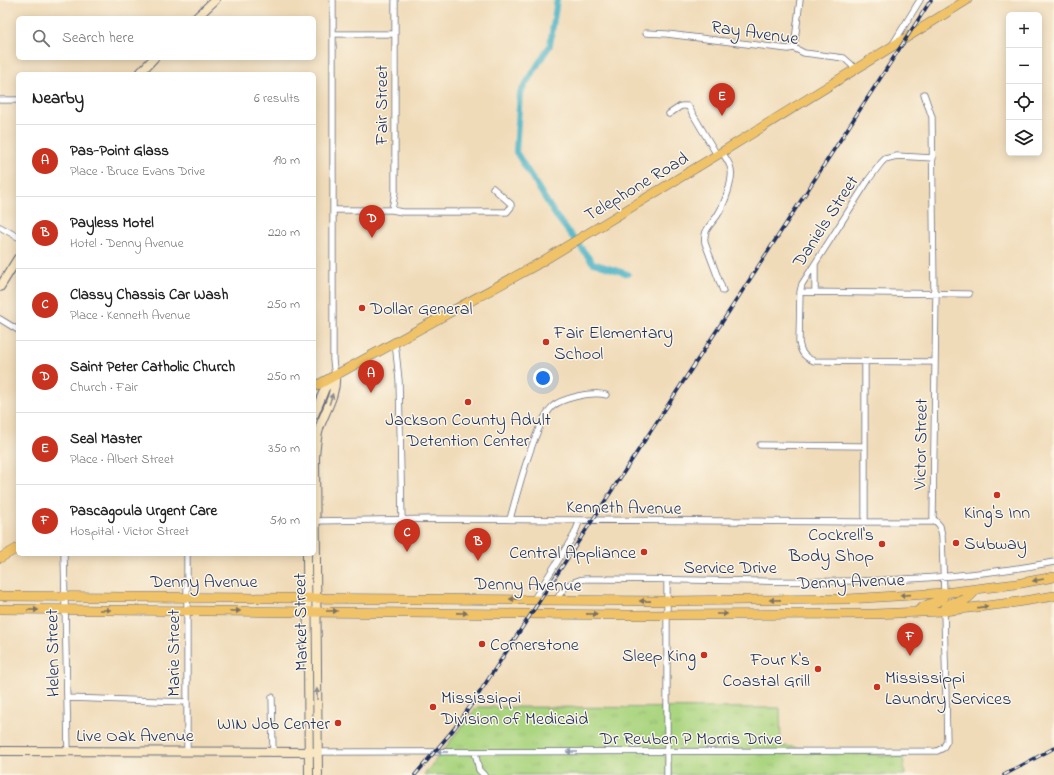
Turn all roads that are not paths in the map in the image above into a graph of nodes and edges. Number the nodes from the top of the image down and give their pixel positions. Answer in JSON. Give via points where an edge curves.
{"nodes":[{"id":1,"x":215,"y":0,"type":"edge"},
{"id":2,"x":332,"y":0,"type":"edge"},
{"id":3,"x":395,"y":0,"type":"edge"},
{"id":4,"x":800,"y":0,"type":"edge"},
{"id":5,"x":920,"y":0,"type":"edge"},
{"id":6,"x":966,"y":0,"type":"edge"},
{"id":7,"x":198,"y":16,"type":"edge"},
{"id":8,"x":646,"y":33,"type":"dead end"},
{"id":9,"x":333,"y":34,"type":"junction"},
{"id":10,"x":395,"y":34,"type":"junction"},
{"id":11,"x":892,"y":46,"type":"junction"},
{"id":12,"x":794,"y":48,"type":"junction"},
{"id":13,"x":152,"y":60,"type":"edge"},
{"id":14,"x":855,"y":68,"type":"junction"},
{"id":15,"x":141,"y":72,"type":"edge"},
{"id":16,"x":924,"y":94,"type":"dead end"},
{"id":17,"x":0,"y":100,"type":"edge"},
{"id":18,"x":16,"y":100,"type":"edge"},
{"id":19,"x":669,"y":114,"type":"dead end"},
{"id":20,"x":719,"y":154,"type":"junction"},
{"id":21,"x":933,"y":158,"type":"junction"},
{"id":22,"x":493,"y":188,"type":"dead end"},
{"id":23,"x":334,"y":210,"type":"junction"},
{"id":24,"x":392,"y":210,"type":"junction"},
{"id":25,"x":0,"y":227,"type":"edge"},
{"id":26,"x":16,"y":236,"type":"edge"},
{"id":27,"x":16,"y":261,"type":"edge"},
{"id":28,"x":815,"y":263,"type":"junction"},
{"id":29,"x":0,"y":287,"type":"edge"},
{"id":30,"x":723,"y":292,"type":"dead end"},
{"id":31,"x":800,"y":292,"type":"junction"},
{"id":32,"x":815,"y":292,"type":"junction"},
{"id":33,"x":935,"y":293,"type":"junction"},
{"id":34,"x":969,"y":294,"type":"dead end"},
{"id":35,"x":0,"y":319,"type":"edge"},
{"id":36,"x":16,"y":329,"type":"edge"},
{"id":37,"x":395,"y":342,"type":"junction"},
{"id":38,"x":865,"y":362,"type":"junction"},
{"id":39,"x":935,"y":362,"type":"junction"},
{"id":40,"x":335,"y":376,"type":"junction"},
{"id":41,"x":316,"y":386,"type":"edge"},
{"id":42,"x":606,"y":395,"type":"dead end"},
{"id":43,"x":316,"y":410,"type":"edge"},
{"id":44,"x":316,"y":438,"type":"edge"},
{"id":45,"x":760,"y":446,"type":"dead end"},
{"id":46,"x":864,"y":446,"type":"junction"},
{"id":47,"x":510,"y":519,"type":"junction"},
{"id":48,"x":402,"y":520,"type":"junction"},
{"id":49,"x":580,"y":520,"type":"junction"},
{"id":50,"x":316,"y":521,"type":"edge"},
{"id":51,"x":934,"y":521,"type":"junction"},
{"id":52,"x":865,"y":522,"type":"junction"},
{"id":53,"x":16,"y":549,"type":"edge"},
{"id":54,"x":64,"y":556,"type":"edge"},
{"id":55,"x":187,"y":556,"type":"edge"},
{"id":56,"x":307,"y":556,"type":"edge"},
{"id":57,"x":314,"y":556,"type":"edge"},
{"id":58,"x":0,"y":558,"type":"edge"},
{"id":59,"x":1054,"y":562,"type":"edge"},
{"id":60,"x":944,"y":577,"type":"junction"},
{"id":61,"x":1054,"y":577,"type":"edge"},
{"id":62,"x":667,"y":580,"type":"junction"},
{"id":63,"x":977,"y":589,"type":"junction"},
{"id":64,"x":944,"y":593,"type":"junction"},
{"id":65,"x":0,"y":596,"type":"edge"},
{"id":66,"x":1054,"y":596,"type":"edge"},
{"id":67,"x":65,"y":597,"type":"junction"},
{"id":68,"x":187,"y":597,"type":"junction"},
{"id":69,"x":312,"y":598,"type":"junction"},
{"id":70,"x":534,"y":599,"type":"junction"},
{"id":71,"x":557,"y":600,"type":"junction"},
{"id":72,"x":667,"y":601,"type":"junction"},
{"id":73,"x":0,"y":609,"type":"edge"},
{"id":74,"x":66,"y":610,"type":"junction"},
{"id":75,"x":187,"y":611,"type":"junction"},
{"id":76,"x":312,"y":611,"type":"junction"},
{"id":77,"x":944,"y":611,"type":"junction"},
{"id":78,"x":915,"y":613,"type":"junction"},
{"id":79,"x":667,"y":615,"type":"junction"},
{"id":80,"x":272,"y":697,"type":"dead end"},
{"id":81,"x":67,"y":698,"type":"junction"},
{"id":82,"x":187,"y":702,"type":"junction"},
{"id":83,"x":0,"y":751,"type":"edge"},
{"id":84,"x":68,"y":751,"type":"junction"},
{"id":85,"x":187,"y":752,"type":"junction"},
{"id":86,"x":273,"y":752,"type":"junction"},
{"id":87,"x":308,"y":752,"type":"junction"},
{"id":88,"x":318,"y":752,"type":"junction"},
{"id":89,"x":475,"y":752,"type":"junction"},
{"id":90,"x":667,"y":752,"type":"junction"},
{"id":91,"x":308,"y":775,"type":"edge"},
{"id":92,"x":318,"y":775,"type":"edge"},
{"id":93,"x":484,"y":775,"type":"edge"},
{"id":94,"x":666,"y":775,"type":"edge"}],
"edges":[{"from":1,"to":7,"type":"main road"},
{"from":2,"to":9,"type":"street","name":"Market Street"},
{"from":3,"to":10,"type":"street","name":"Fair Street"},
{"from":4,"to":12,"type":"street"},
{"from":5,"to":11,"type":"street"},
{"from":6,"to":11,"type":"main road","name":"Telephone Road"},
{"from":8,"to":12,"type":"street","name":"Ray Avenue"},
{"from":9,"to":10,"type":"street"},
{"from":9,"to":23,"type":"street","name":"Market Street"},
{"from":10,"to":24,"type":"street","name":"Fair Street","via":[[395,192]]},
{"from":11,"to":14,"type":"main road","name":"Telephone Road"},
{"from":12,"to":14,"type":"street","name":"Ray Avenue","via":[[804,53],[844,58]]},
{"from":13,"to":15,"type":"main road"},
{"from":14,"to":20,"type":"main road","name":"Telephone Road"},
{"from":16,"to":21,"type":"street","name":"Victor Street","via":[[932,117]]},
{"from":17,"to":18,"type":"street"},
{"from":19,"to":20,"type":"street","via":[[681,106],[688,106]]},
{"from":20,"to":30,"type":"street","via":[[730,166],[731,177],[724,202],[704,236]]},
{"from":20,"to":37,"type":"main road","name":"Telephone Road","via":[[536,265]]},
{"from":21,"to":28,"type":"street","name":"Daniels Street","via":[[897,156],[886,159],[868,179]]},
{"from":21,"to":33,"type":"street","name":"Victor Street"},
{"from":22,"to":24,"type":"street","via":[[511,204],[511,208],[506,212]]},
{"from":23,"to":24,"type":"street"},
{"from":23,"to":40,"type":"street","name":"Market Street"},
{"from":25,"to":26,"type":"street"},
{"from":27,"to":29,"type":"main road"},
{"from":28,"to":31,"type":"street","name":"Daniels Street"},
{"from":28,"to":32,"type":"street"},
{"from":31,"to":32,"type":"street"},
{"from":31,"to":38,"type":"street","name":"Daniels Street","via":[[799,342],[804,356],[814,361]]},
{"from":32,"to":33,"type":"street"},
{"from":33,"to":34,"type":"street"},
{"from":33,"to":39,"type":"street","name":"Victor Street"},
{"from":35,"to":36,"type":"street"},
{"from":37,"to":40,"type":"main road","name":"Telephone Road"},
{"from":37,"to":48,"type":"street","via":[[399,380]]},
{"from":38,"to":39,"type":"street"},
{"from":38,"to":46,"type":"street"},
{"from":39,"to":51,"type":"street","name":"Victor Street"},
{"from":40,"to":41,"type":"main road","name":"Telephone Road"},
{"from":40,"to":43,"type":"main road","via":[[325,388]]},
{"from":44,"to":40,"type":"main road","name":"Market Street","one_way":true,"via":[[334,390]]},
{"from":42,"to":47,"type":"street","via":[[589,394],[563,400],[549,410],[527,461]]},
{"from":45,"to":46,"type":"street"},
{"from":46,"to":52,"type":"street"},
{"from":47,"to":48,"type":"street","name":"Kenneth Avenue"},
{"from":47,"to":49,"type":"street","name":"Kenneth Avenue"},
{"from":48,"to":50,"type":"street","name":"Kenneth Avenue"},
{"from":49,"to":52,"type":"street","name":"Kenneth Avenue"},
{"from":49,"to":70,"type":"street","via":[[574,535]]},
{"from":51,"to":52,"type":"street","name":"Kenneth Avenue"},
{"from":51,"to":60,"type":"street","name":"Victor Street","via":[[940,526],[942,536]]},
{"from":53,"to":58,"type":"main road"},
{"from":54,"to":67,"type":"street","name":"Helen Street"},
{"from":55,"to":68,"type":"street","name":"Marie Street"},
{"from":56,"to":69,"type":"main road","name":"Market Street"},
{"from":57,"to":69,"type":"main road","name":"Market Street"},
{"from":59,"to":60,"type":"street","name":"Service Drive"},
{"from":60,"to":62,"type":"street","name":"Service Drive","via":[[848,581]]},
{"from":60,"to":64,"type":"street","name":"Victor Street"},
{"from":61,"to":63,"type":"main road","name":"Denny Avenue","one_way":true},
{"from":62,"to":71,"type":"street","name":"Service Drive","via":[[579,580],[567,585]]},
{"from":62,"to":72,"type":"street"},
{"from":63,"to":64,"type":"main road","name":"Denny Avenue"},
{"from":63,"to":77,"type":"main road","via":[[965,600],[949,603]]},
{"from":64,"to":72,"type":"main road","name":"Denny Avenue","one_way":true,"via":[[848,599]]},
{"from":64,"to":78,"type":"main road","via":[[944,598],[937,603],[928,604]]},
{"from":65,"to":67,"type":"main road","name":"Denny Avenue"},
{"from":77,"to":66,"type":"main road","name":"Denny Avenue","one_way":true},
{"from":67,"to":68,"type":"main road","name":"Denny Avenue"},
{"from":67,"to":74,"type":"street","name":"Helen Street"},
{"from":68,"to":69,"type":"main road","name":"Denny Avenue"},
{"from":68,"to":75,"type":"street","name":"Marie Street"},
{"from":70,"to":69,"type":"main road","name":"Denny Avenue","one_way":true},
{"from":69,"to":76,"type":"main road","name":"Market Street"},
{"from":70,"to":71,"type":"main road","name":"Denny Avenue"},
{"from":72,"to":71,"type":"main road","name":"Denny Avenue","one_way":true},
{"from":72,"to":79,"type":"street"},
{"from":73,"to":74,"type":"main road","name":"Denny Avenue","one_way":true},
{"from":74,"to":75,"type":"main road","name":"Denny Avenue","one_way":true},
{"from":74,"to":81,"type":"street","name":"Helen Street"},
{"from":75,"to":76,"type":"main road","name":"Denny Avenue","one_way":true},
{"from":75,"to":82,"type":"street","name":"Marie Street"},
{"from":76,"to":79,"type":"main road","name":"Denny Avenue","one_way":true},
{"from":76,"to":87,"type":"main road","name":"Market Street"},
{"from":88,"to":76,"type":"main road","name":"Market Street","one_way":true},
{"from":77,"to":78,"type":"main road","name":"Denny Avenue"},
{"from":77,"to":90,"type":"street","name":"Dr Reuben P Morris Drive","via":[[947,741],[943,748],[932,752]]},
{"from":79,"to":78,"type":"main road","name":"Denny Avenue","one_way":true},
{"from":79,"to":90,"type":"street"},
{"from":80,"to":86,"type":"street"},
{"from":81,"to":82,"type":"street"},
{"from":81,"to":84,"type":"street","name":"Helen Street"},
{"from":82,"to":85,"type":"street","name":"Marie Street"},
{"from":83,"to":84,"type":"main road","name":"Live Oak Avenue"},
{"from":84,"to":85,"type":"main road","name":"Live Oak Avenue"},
{"from":85,"to":86,"type":"main road","name":"Live Oak Avenue"},
{"from":86,"to":87,"type":"main road","name":"Live Oak Avenue"},
{"from":87,"to":88,"type":"main road","name":"Live Oak Avenue"},
{"from":87,"to":91,"type":"main road","name":"Market Street"},
{"from":89,"to":88,"type":"street","name":"Dr Reuben P Morris Drive","one_way":true},
{"from":88,"to":92,"type":"main road","name":"Market Street"},
{"from":90,"to":89,"type":"street","name":"Dr Reuben P Morris Drive","one_way":true},
{"from":89,"to":93,"type":"street","via":[[479,770]]},
{"from":90,"to":94,"type":"street"}]}
